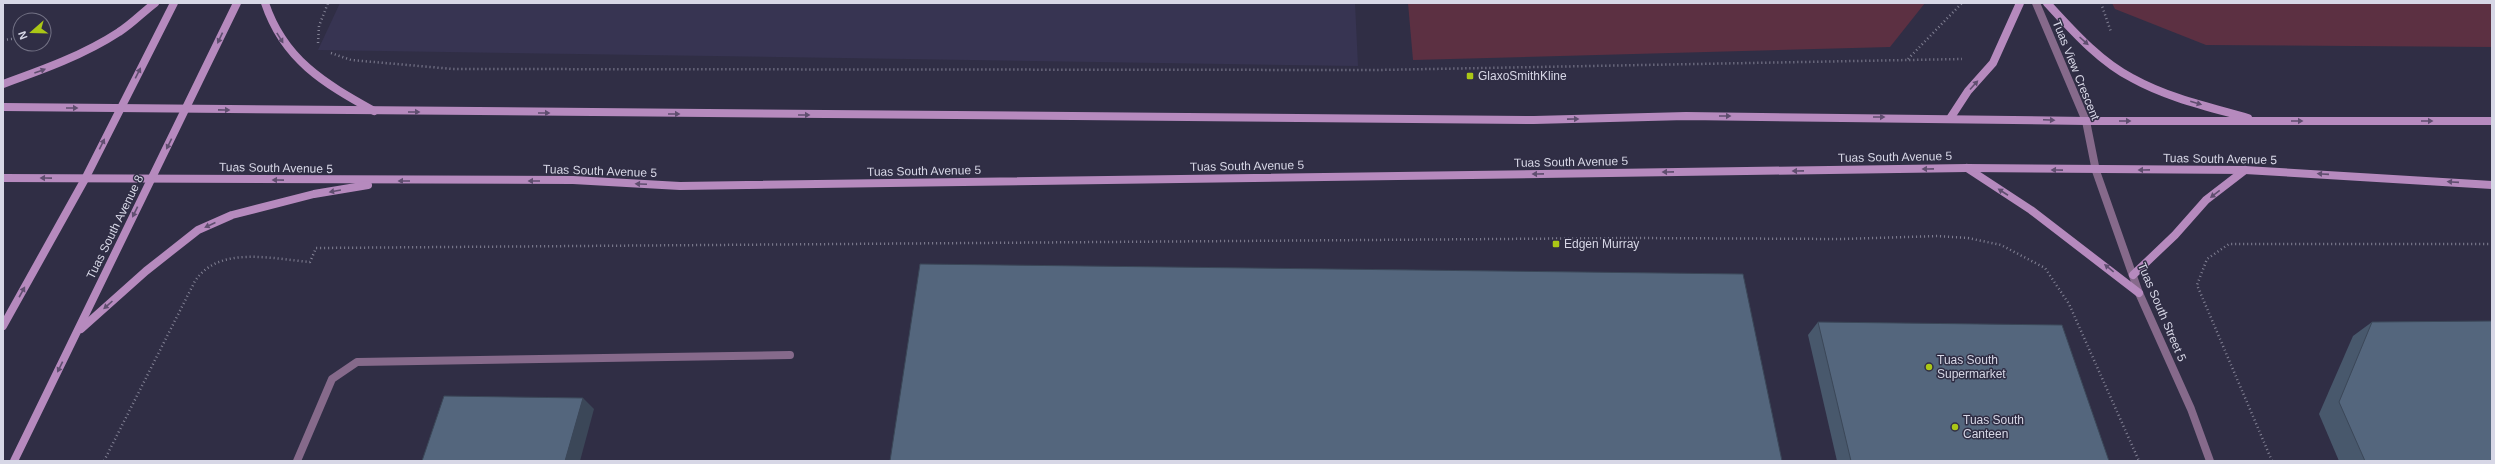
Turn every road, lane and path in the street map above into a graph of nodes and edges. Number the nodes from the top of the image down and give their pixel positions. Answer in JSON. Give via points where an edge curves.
{"nodes":[{"id":1,"x":155,"y":3,"type":"edge"},
{"id":2,"x":174,"y":3,"type":"edge"},
{"id":3,"x":237,"y":3,"type":"edge"},
{"id":4,"x":265,"y":3,"type":"edge"},
{"id":5,"x":328,"y":3,"type":"edge"},
{"id":6,"x":1962,"y":3,"type":"edge"},
{"id":7,"x":2020,"y":3,"type":"edge"},
{"id":8,"x":2036,"y":3,"type":"edge"},
{"id":9,"x":2047,"y":3,"type":"edge"},
{"id":10,"x":323,"y":47,"type":"dead end"},
{"id":11,"x":327,"y":50,"type":"dead end"},
{"id":12,"x":1966,"y":59,"type":"dead end"},
{"id":13,"x":1907,"y":60,"type":"junction"},
{"id":14,"x":3,"y":84,"type":"edge"},
{"id":15,"x":3,"y":107,"type":"edge"},
{"id":16,"x":120,"y":108,"type":"junction"},
{"id":17,"x":186,"y":110,"type":"junction"},
{"id":18,"x":375,"y":112,"type":"junction"},
{"id":19,"x":1951,"y":117,"type":"junction"},
{"id":20,"x":2086,"y":121,"type":"junction"},
{"id":21,"x":2258,"y":121,"type":"junction"},
{"id":22,"x":2492,"y":121,"type":"edge"},
{"id":23,"x":1966,"y":168,"type":"junction"},
{"id":24,"x":2246,"y":170,"type":"junction"},
{"id":25,"x":2096,"y":171,"type":"junction"},
{"id":26,"x":152,"y":177,"type":"junction"},
{"id":27,"x":3,"y":178,"type":"edge"},
{"id":28,"x":85,"y":179,"type":"junction"},
{"id":29,"x":387,"y":181,"type":"junction"},
{"id":30,"x":2492,"y":185,"type":"edge"},
{"id":31,"x":2492,"y":244,"type":"edge"},
{"id":32,"x":2133,"y":275,"type":"junction"},
{"id":33,"x":2139,"y":293,"type":"junction"},
{"id":34,"x":3,"y":326,"type":"edge"},
{"id":35,"x":78,"y":332,"type":"junction"},
{"id":36,"x":790,"y":355,"type":"dead end"},
{"id":37,"x":14,"y":461,"type":"edge"},
{"id":38,"x":104,"y":461,"type":"edge"},
{"id":39,"x":297,"y":461,"type":"edge"},
{"id":40,"x":2139,"y":461,"type":"edge"},
{"id":41,"x":2210,"y":461,"type":"edge"},
{"id":42,"x":2272,"y":461,"type":"edge"}],
"edges":[{"from":14,"to":1,"type":"main road","one_way":true,"via":[[52,66],[96,44],[119,31]]},
{"from":16,"to":2,"type":"main road","one_way":true},
{"from":3,"to":17,"type":"main road","name":"Tuas South Avenue 8","one_way":true},
{"from":4,"to":18,"type":"main road","one_way":true,"via":[[269,20],[302,66],[334,89]]},
{"from":5,"to":10,"type":"path","via":[[319,26],[318,44]]},
{"from":6,"to":13,"type":"path"},
{"from":19,"to":7,"type":"main road","one_way":true,"via":[[1968,91],[1993,63]]},
{"from":8,"to":20,"type":"street","name":"Tuas View Crescent"},
{"from":9,"to":21,"type":"main road","one_way":true,"via":[[2086,43],[2130,77],[2182,99]]},
{"from":11,"to":13,"type":"path","via":[[351,60],[452,69],[1378,70]]},
{"from":12,"to":13,"type":"path"},
{"from":15,"to":16,"type":"main road","one_way":true},
{"from":16,"to":17,"type":"main road"},
{"from":28,"to":16,"type":"main road","one_way":true},
{"from":17,"to":18,"type":"main road","one_way":true},
{"from":17,"to":26,"type":"main road","name":"Tuas South Avenue 8","one_way":true},
{"from":18,"to":19,"type":"main road","one_way":true,"via":[[1526,120],[1686,116]]},
{"from":19,"to":20,"type":"main road","one_way":true},
{"from":20,"to":21,"type":"main road","one_way":true},
{"from":20,"to":25,"type":"street","name":"Tuas View Crescent"},
{"from":21,"to":22,"type":"main road","one_way":true},
{"from":25,"to":23,"type":"main road","name":"Tuas South Avenue 5","one_way":true},
{"from":23,"to":29,"type":"main road","name":"Tuas South Avenue 5","one_way":true,"via":[[680,186],[573,180]]},
{"from":33,"to":23,"type":"main road","one_way":true,"via":[[2036,214]]},
{"from":24,"to":25,"type":"main road","name":"Tuas South Avenue 5","one_way":true},
{"from":30,"to":24,"type":"main road","name":"Tuas South Avenue 5","one_way":true},
{"from":24,"to":32,"type":"main road","one_way":true,"via":[[2206,200],[2176,235]]},
{"from":25,"to":32,"type":"street","name":"Tuas South Street 5"},
{"from":26,"to":28,"type":"main road","name":"Tuas South Avenue 5"},
{"from":29,"to":26,"type":"main road","name":"Tuas South Avenue 5","one_way":true},
{"from":26,"to":35,"type":"main road","name":"Tuas South Avenue 8","one_way":true},
{"from":28,"to":27,"type":"main road","name":"Tuas South Avenue 5","one_way":true},
{"from":34,"to":28,"type":"main road","one_way":true},
{"from":29,"to":35,"type":"main road","one_way":true,"via":[[314,194],[232,214],[198,230],[146,271]]},
{"from":31,"to":42,"type":"path","via":[[2229,244],[2206,259],[2197,285]]},
{"from":32,"to":33,"type":"street","name":"Tuas South Street 5"},
{"from":33,"to":41,"type":"street","name":"Tuas South Street 5","via":[[2191,408]]},
{"from":35,"to":37,"type":"main road","name":"Tuas South Avenue 8","one_way":true},
{"from":36,"to":39,"type":"street","via":[[357,362],[332,379]]},
{"from":38,"to":40,"type":"path","via":[[191,287],[202,271],[220,260],[246,257],[310,262],[316,248],[1622,238],[1841,239],[1938,236],[2001,245],[2046,268],[2070,304]]}]}
